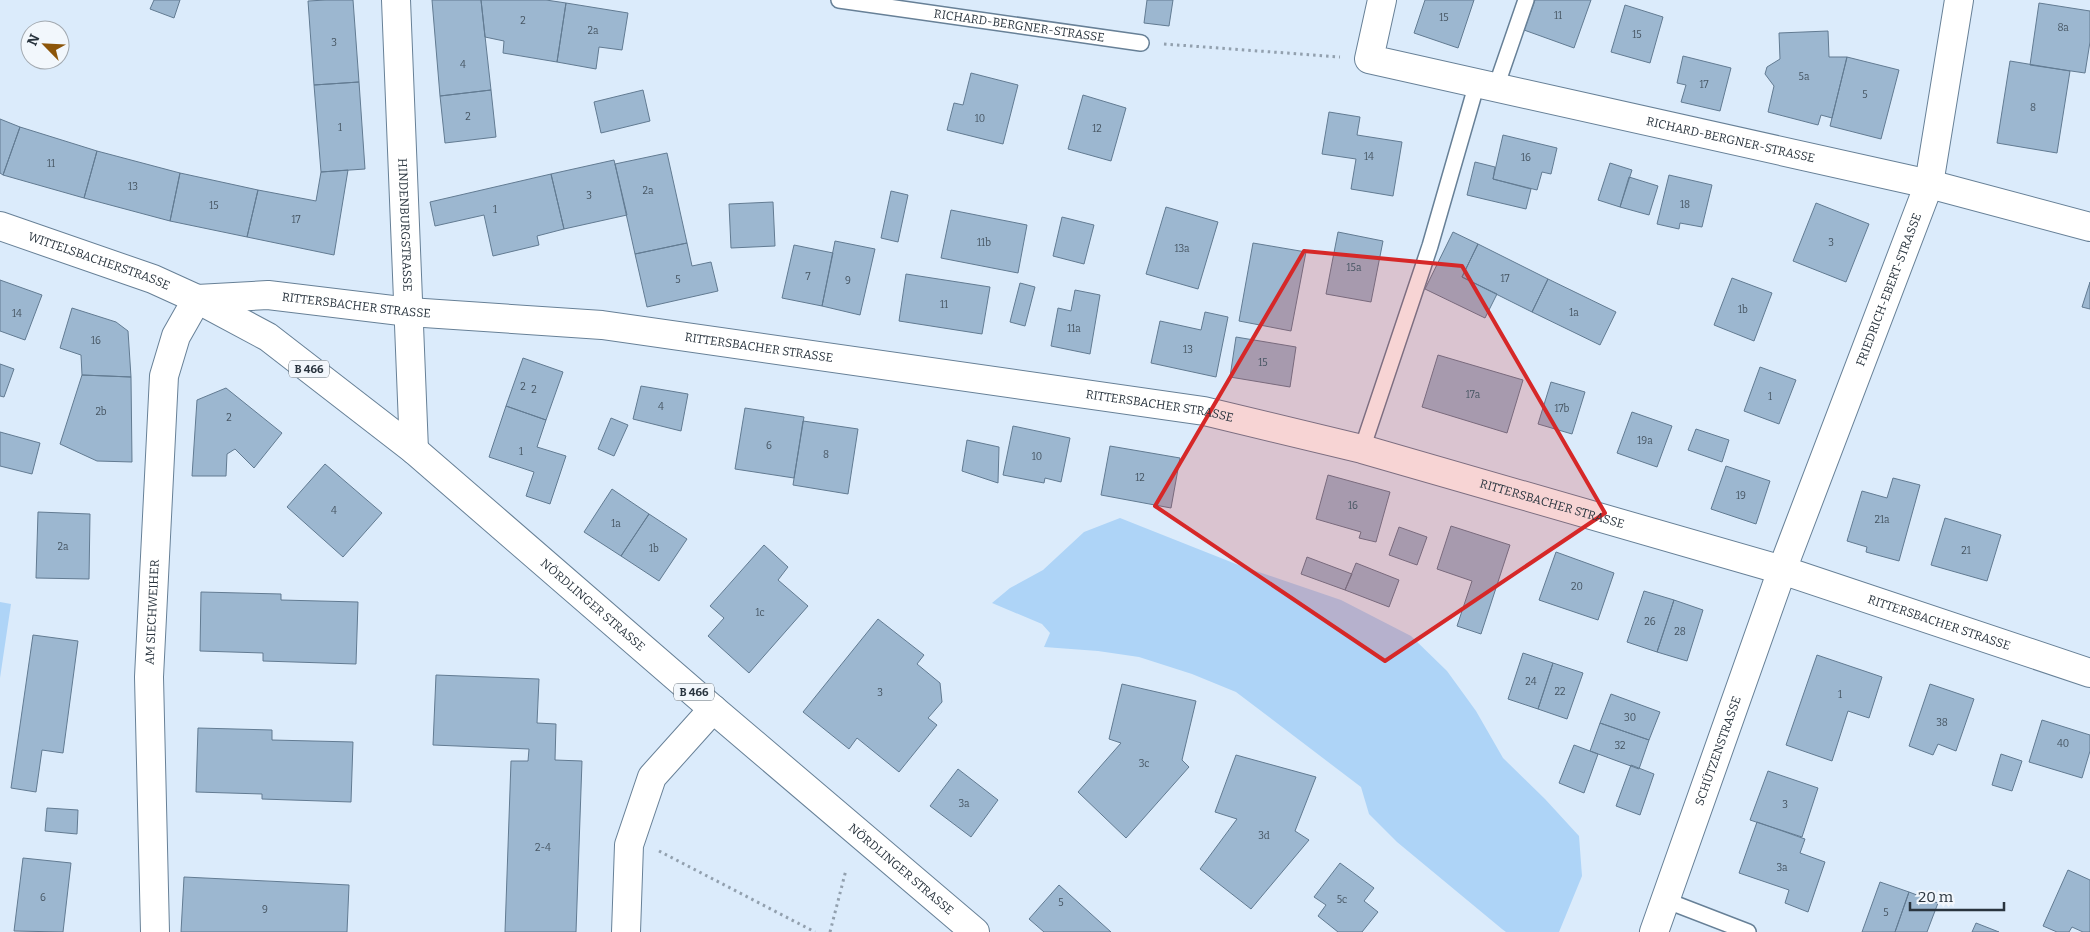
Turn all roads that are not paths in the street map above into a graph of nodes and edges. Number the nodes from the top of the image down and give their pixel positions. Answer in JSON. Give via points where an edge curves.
{"nodes":[{"id":1,"x":396,"y":0,"type":"edge"},
{"id":2,"x":839,"y":0,"type":"edge"},
{"id":3,"x":1382,"y":0,"type":"edge"},
{"id":4,"x":1526,"y":0,"type":"edge"},
{"id":5,"x":1959,"y":0,"type":"edge"},
{"id":6,"x":1141,"y":43,"type":"road end"},
{"id":7,"x":1487,"y":85,"type":"junction"},
{"id":8,"x":1929,"y":184,"type":"junction"},
{"id":9,"x":0,"y":226,"type":"edge"},
{"id":10,"x":2090,"y":227,"type":"edge"},
{"id":11,"x":197,"y":299,"type":"junction"},
{"id":12,"x":408,"y":312,"type":"junction"},
{"id":13,"x":1362,"y":449,"type":"junction"},
{"id":14,"x":414,"y":450,"type":"junction"},
{"id":15,"x":1782,"y":570,"type":"junction"},
{"id":16,"x":2090,"y":673,"type":"edge"},
{"id":17,"x":713,"y":709,"type":"junction"},
{"id":18,"x":1665,"y":900,"type":"junction"},
{"id":19,"x":155,"y":932,"type":"edge"},
{"id":20,"x":626,"y":932,"type":"edge"},
{"id":21,"x":975,"y":932,"type":"edge"},
{"id":22,"x":1654,"y":932,"type":"edge"},
{"id":23,"x":1748,"y":932,"type":"edge"}],
"edges":[{"from":1,"to":12,"type":"main road","name":"HINDENBURGSTRASSE"},
{"from":2,"to":6,"type":"lane","name":"RICHARD-BERGNER-STRASSE"},
{"from":3,"to":7,"type":"main road","name":"RICHARD-BERGNER-STRASSE","via":[[1369,59]]},
{"from":4,"to":7,"type":"lane"},
{"from":5,"to":8,"type":"main road","name":"FRIEDRICH-EBERT-STRASSE"},
{"from":7,"to":8,"type":"main road","name":"RICHARD-BERGNER-STRASSE"},
{"from":7,"to":13,"type":"lane"},
{"from":8,"to":10,"type":"main road","name":"RICHARD-BERGNER-STRASSE"},
{"from":8,"to":15,"type":"main road","name":"FRIEDRICH-EBERT-STRASSE"},
{"from":9,"to":11,"type":"main road","name":"WITTELSBACHERSTRASSE","number":"B 466","via":[[153,279]]},
{"from":11,"to":12,"type":"main road","name":"RITTERSBACHER STRASSE","via":[[268,295]]},
{"from":11,"to":14,"type":"main road","name":"NÖRDLINGER STRASSE","number":"B 466","via":[[268,337]]},
{"from":11,"to":19,"type":"main road","name":"AM SIECHWEIHER","via":[[176,336],[164,376],[149,677]]},
{"from":12,"to":13,"type":"main road","name":"RITTERSBACHER STRASSE","via":[[602,325],[1204,411]]},
{"from":12,"to":14,"type":"main road","name":"HINDENBURGSTRASSE"},
{"from":13,"to":15,"type":"main road","name":"RITTERSBACHER STRASSE"},
{"from":14,"to":17,"type":"main road","name":"NÖRDLINGER STRASSE","number":"B 466"},
{"from":15,"to":16,"type":"main road","name":"RITTERSBACHER STRASSE"},
{"from":15,"to":18,"type":"main road","name":"SCHÜTZENSTRASSE"},
{"from":17,"to":20,"type":"main road","via":[[652,777],[629,846]]},
{"from":17,"to":21,"type":"main road","name":"NÖRDLINGER STRASSE","number":"B 466"},
{"from":18,"to":22,"type":"main road","name":"SCHÜTZENSTRASSE"},
{"from":18,"to":23,"type":"lane"}]}
